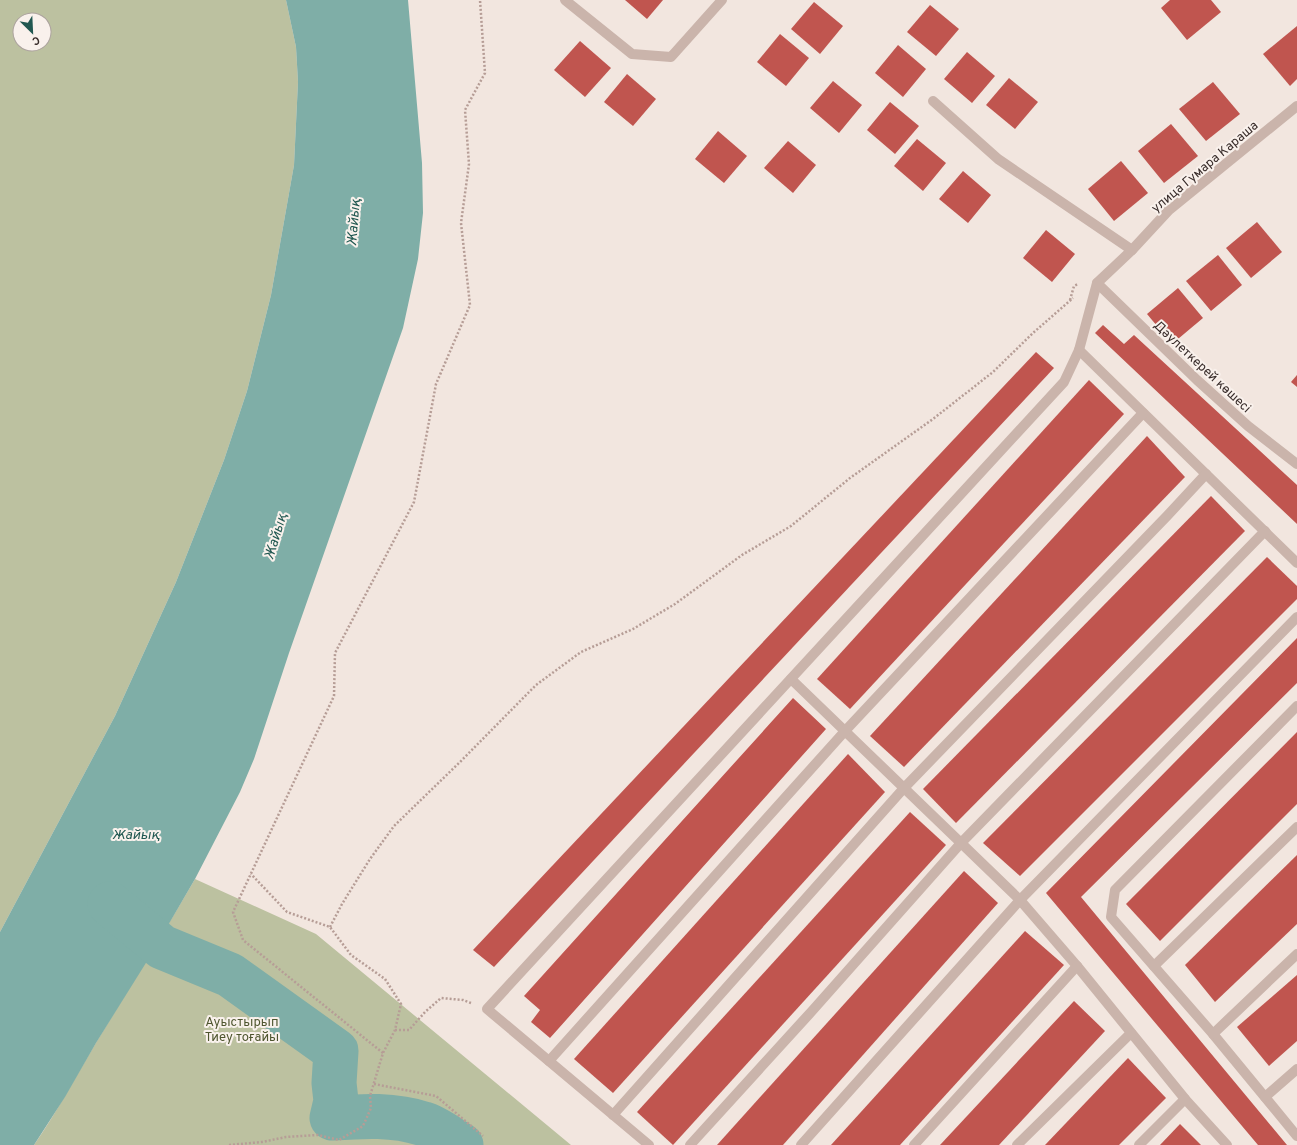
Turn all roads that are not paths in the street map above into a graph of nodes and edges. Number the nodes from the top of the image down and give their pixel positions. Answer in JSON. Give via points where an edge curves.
{"nodes":[{"id":1,"x":565,"y":0,"type":"edge"},
{"id":2,"x":722,"y":0,"type":"edge"},
{"id":3,"x":934,"y":101,"type":"dead end"},
{"id":4,"x":1297,"y":106,"type":"edge"},
{"id":5,"x":1132,"y":250,"type":"junction"},
{"id":6,"x":1097,"y":283,"type":"junction"},
{"id":7,"x":1078,"y":350,"type":"junction"},
{"id":8,"x":1143,"y":413,"type":"junction"},
{"id":9,"x":1297,"y":464,"type":"edge"},
{"id":10,"x":1206,"y":474,"type":"junction"},
{"id":11,"x":1265,"y":531,"type":"junction"},
{"id":12,"x":1297,"y":563,"type":"edge"},
{"id":13,"x":1297,"y":617,"type":"edge"},
{"id":14,"x":791,"y":679,"type":"junction"},
{"id":15,"x":1297,"y":706,"type":"edge"},
{"id":16,"x":845,"y":731,"type":"junction"},
{"id":17,"x":904,"y":788,"type":"junction"},
{"id":18,"x":1297,"y":827,"type":"edge"},
{"id":19,"x":961,"y":843,"type":"junction"},
{"id":20,"x":1020,"y":900,"type":"junction"},
{"id":21,"x":1297,"y":954,"type":"edge"},
{"id":22,"x":1077,"y":966,"type":"junction"},
{"id":23,"x":1154,"y":966,"type":"junction"},
{"id":24,"x":1131,"y":1033,"type":"junction"},
{"id":25,"x":1213,"y":1034,"type":"junction"},
{"id":26,"x":549,"y":1061,"type":"junction"},
{"id":27,"x":1297,"y":1068,"type":"edge"},
{"id":28,"x":1265,"y":1096,"type":"junction"},
{"id":29,"x":1184,"y":1099,"type":"junction"},
{"id":30,"x":613,"y":1115,"type":"junction"},
{"id":31,"x":1297,"y":1136,"type":"edge"},
{"id":32,"x":649,"y":1145,"type":"edge"},
{"id":33,"x":690,"y":1145,"type":"edge"},
{"id":34,"x":801,"y":1145,"type":"edge"},
{"id":35,"x":914,"y":1145,"type":"edge"},
{"id":36,"x":1017,"y":1145,"type":"edge"},
{"id":37,"x":1139,"y":1145,"type":"edge"},
{"id":38,"x":1227,"y":1145,"type":"edge"}],
"edges":[{"from":1,"to":2,"type":"street","via":[[632,54],[671,57]]},
{"from":3,"to":5,"type":"street","via":[[998,159]]},
{"from":4,"to":5,"type":"street","name":"улица Гумара Караша","via":[[1169,210]]},
{"from":5,"to":6,"type":"street","name":"улица Гумара Караша"},
{"from":6,"to":7,"type":"street"},
{"from":6,"to":9,"type":"street","name":"Дәулеткерей көшесі","via":[[1197,380],[1248,426]]},
{"from":7,"to":8,"type":"street"},
{"from":7,"to":14,"type":"street","via":[[1064,382]]},
{"from":8,"to":10,"type":"street"},
{"from":8,"to":16,"type":"street"},
{"from":10,"to":11,"type":"street"},
{"from":10,"to":17,"type":"street"},
{"from":11,"to":12,"type":"street"},
{"from":11,"to":19,"type":"street"},
{"from":13,"to":20,"type":"street"},
{"from":14,"to":16,"type":"street"},
{"from":14,"to":26,"type":"street","via":[[487,1009]]},
{"from":15,"to":23,"type":"street","via":[[1115,890],[1111,917]]},
{"from":16,"to":17,"type":"street"},
{"from":16,"to":26,"type":"street"},
{"from":17,"to":19,"type":"street"},
{"from":17,"to":30,"type":"street"},
{"from":18,"to":23,"type":"street"},
{"from":19,"to":20,"type":"street"},
{"from":19,"to":33,"type":"street"},
{"from":20,"to":22,"type":"street"},
{"from":20,"to":34,"type":"street"},
{"from":21,"to":25,"type":"street"},
{"from":22,"to":24,"type":"street"},
{"from":22,"to":35,"type":"street"},
{"from":23,"to":25,"type":"street"},
{"from":24,"to":29,"type":"street"},
{"from":24,"to":36,"type":"street"},
{"from":25,"to":28,"type":"street"},
{"from":26,"to":30,"type":"street"},
{"from":27,"to":28,"type":"street"},
{"from":28,"to":31,"type":"street"},
{"from":29,"to":37,"type":"street"},
{"from":29,"to":38,"type":"street"},
{"from":30,"to":32,"type":"street"}]}
